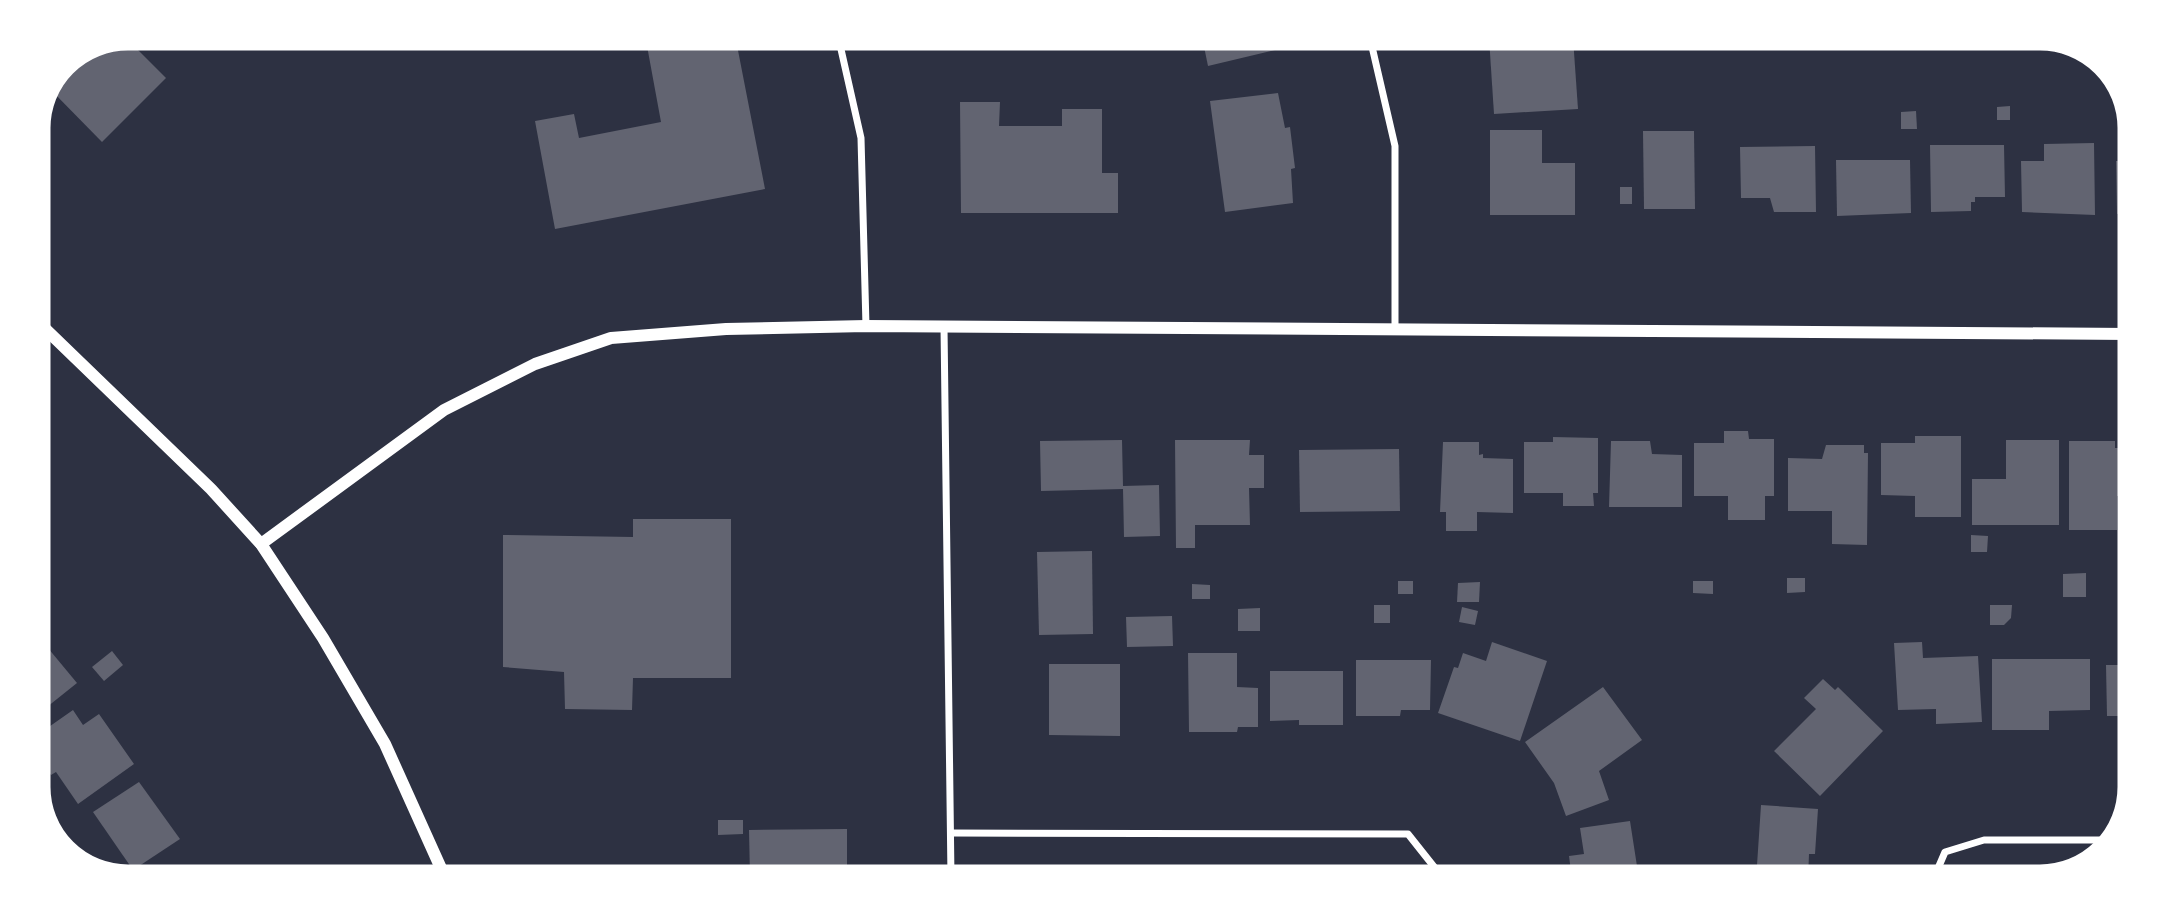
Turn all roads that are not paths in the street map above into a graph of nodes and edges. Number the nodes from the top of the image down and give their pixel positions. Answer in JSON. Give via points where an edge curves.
{"nodes":[{"id":1,"x":840,"y":46,"type":"edge"},
{"id":2,"x":1372,"y":46,"type":"edge"},
{"id":3,"x":866,"y":326,"type":"junction"},
{"id":4,"x":944,"y":327,"type":"junction"},
{"id":5,"x":1395,"y":328,"type":"junction"},
{"id":6,"x":46,"y":330,"type":"edge"},
{"id":7,"x":2121,"y":334,"type":"edge"},
{"id":8,"x":261,"y":544,"type":"junction"},
{"id":9,"x":951,"y":833,"type":"junction"},
{"id":10,"x":2102,"y":839,"type":"edge"},
{"id":11,"x":441,"y":869,"type":"edge"},
{"id":12,"x":951,"y":869,"type":"edge"},
{"id":13,"x":1435,"y":869,"type":"edge"},
{"id":14,"x":1938,"y":869,"type":"edge"}],
"edges":[{"from":1,"to":3,"type":"street","via":[[861,138]]},
{"from":2,"to":5,"type":"street","via":[[1395,146]]},
{"from":3,"to":4,"type":"street"},
{"from":3,"to":8,"type":"street","via":[[611,338],[535,364],[444,410]]},
{"from":4,"to":5,"type":"street"},
{"from":4,"to":9,"type":"street"},
{"from":5,"to":7,"type":"street"},
{"from":6,"to":8,"type":"street","via":[[211,489]]},
{"from":8,"to":11,"type":"street","via":[[385,744]]},
{"from":9,"to":12,"type":"street"},
{"from":9,"to":13,"type":"street","via":[[1408,834]]},
{"from":10,"to":14,"type":"street","via":[[1984,839],[1945,852]]}]}
